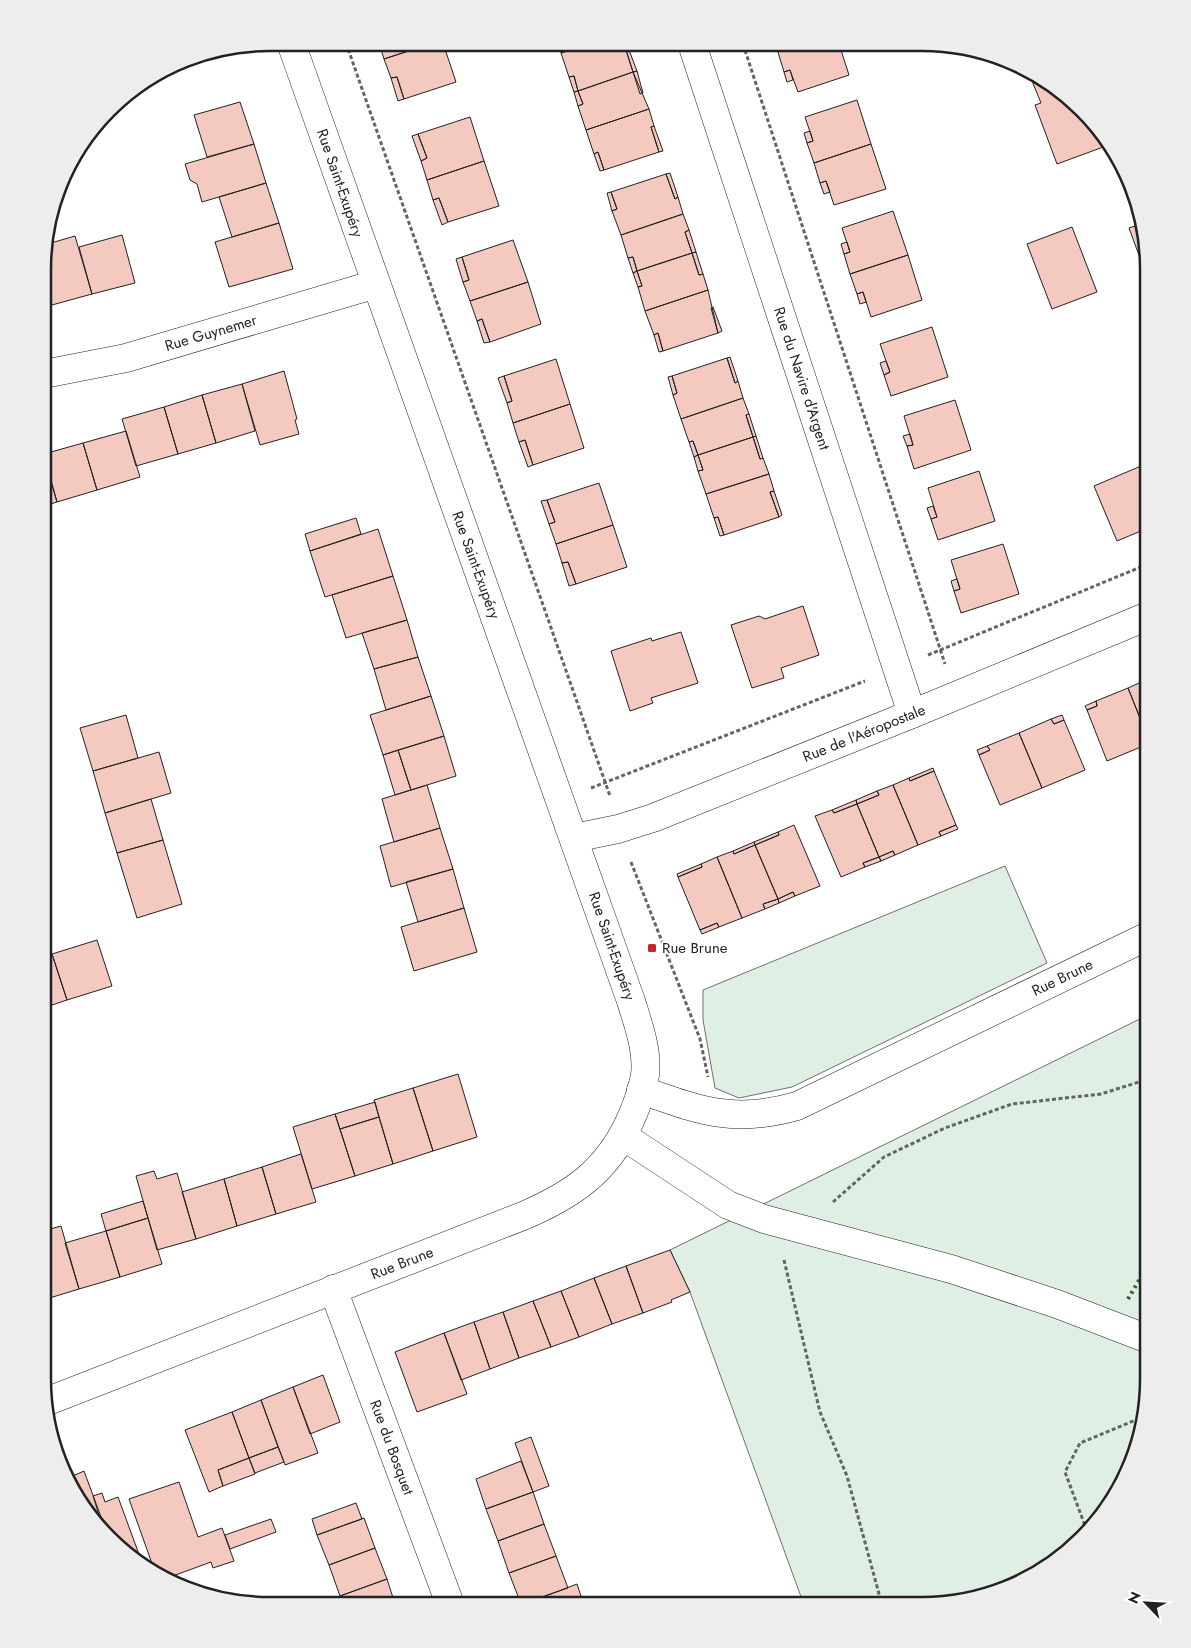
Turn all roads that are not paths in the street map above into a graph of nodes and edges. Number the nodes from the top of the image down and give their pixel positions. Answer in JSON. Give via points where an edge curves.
{"nodes":[{"id":1,"x":294,"y":51,"type":"edge"},
{"id":2,"x":694,"y":51,"type":"edge"},
{"id":3,"x":376,"y":284,"type":"junction"},
{"id":4,"x":51,"y":373,"type":"edge"},
{"id":5,"x":1140,"y":619,"type":"edge"},
{"id":6,"x":912,"y":714,"type":"junction"},
{"id":7,"x":574,"y":838,"type":"junction"},
{"id":8,"x":1140,"y":940,"type":"edge"},
{"id":9,"x":641,"y":1090,"type":"junction"},
{"id":10,"x":623,"y":1136,"type":"junction"},
{"id":11,"x":333,"y":1290,"type":"junction"},
{"id":12,"x":1140,"y":1336,"type":"edge"},
{"id":13,"x":52,"y":1399,"type":"edge"},
{"id":14,"x":447,"y":1597,"type":"edge"}],
"edges":[{"from":1,"to":3,"type":"street","name":"Rue Saint-Exupéry"},
{"from":2,"to":6,"type":"street","name":"Rue du Navire d'Argent"},
{"from":3,"to":4,"type":"street","name":"Rue Guynemer","via":[[126,358]]},
{"from":3,"to":7,"type":"street","name":"Rue Saint-Exupéry"},
{"from":5,"to":6,"type":"street","name":"Rue de l'Aéropostale"},
{"from":6,"to":7,"type":"street","name":"Rue de l'Aéropostale","via":[[654,818]]},
{"from":7,"to":9,"type":"street","name":"Rue Saint-Exupéry","via":[[641,1033],[645,1075]]},
{"from":8,"to":9,"type":"street","name":"Rue Brune","via":[[797,1106],[762,1115],[717,1114]]},
{"from":9,"to":10,"type":"street","name":"Rue Brune"},
{"from":10,"to":11,"type":"street","name":"Rue Brune","via":[[604,1163],[579,1187],[563,1197],[523,1216]]},
{"from":10,"to":12,"type":"street","via":[[728,1205],[820,1235],[951,1269]]},
{"from":11,"to":13,"type":"street","name":"Rue Brune"},
{"from":11,"to":14,"type":"street","name":"Rue du Bosquet"}]}
